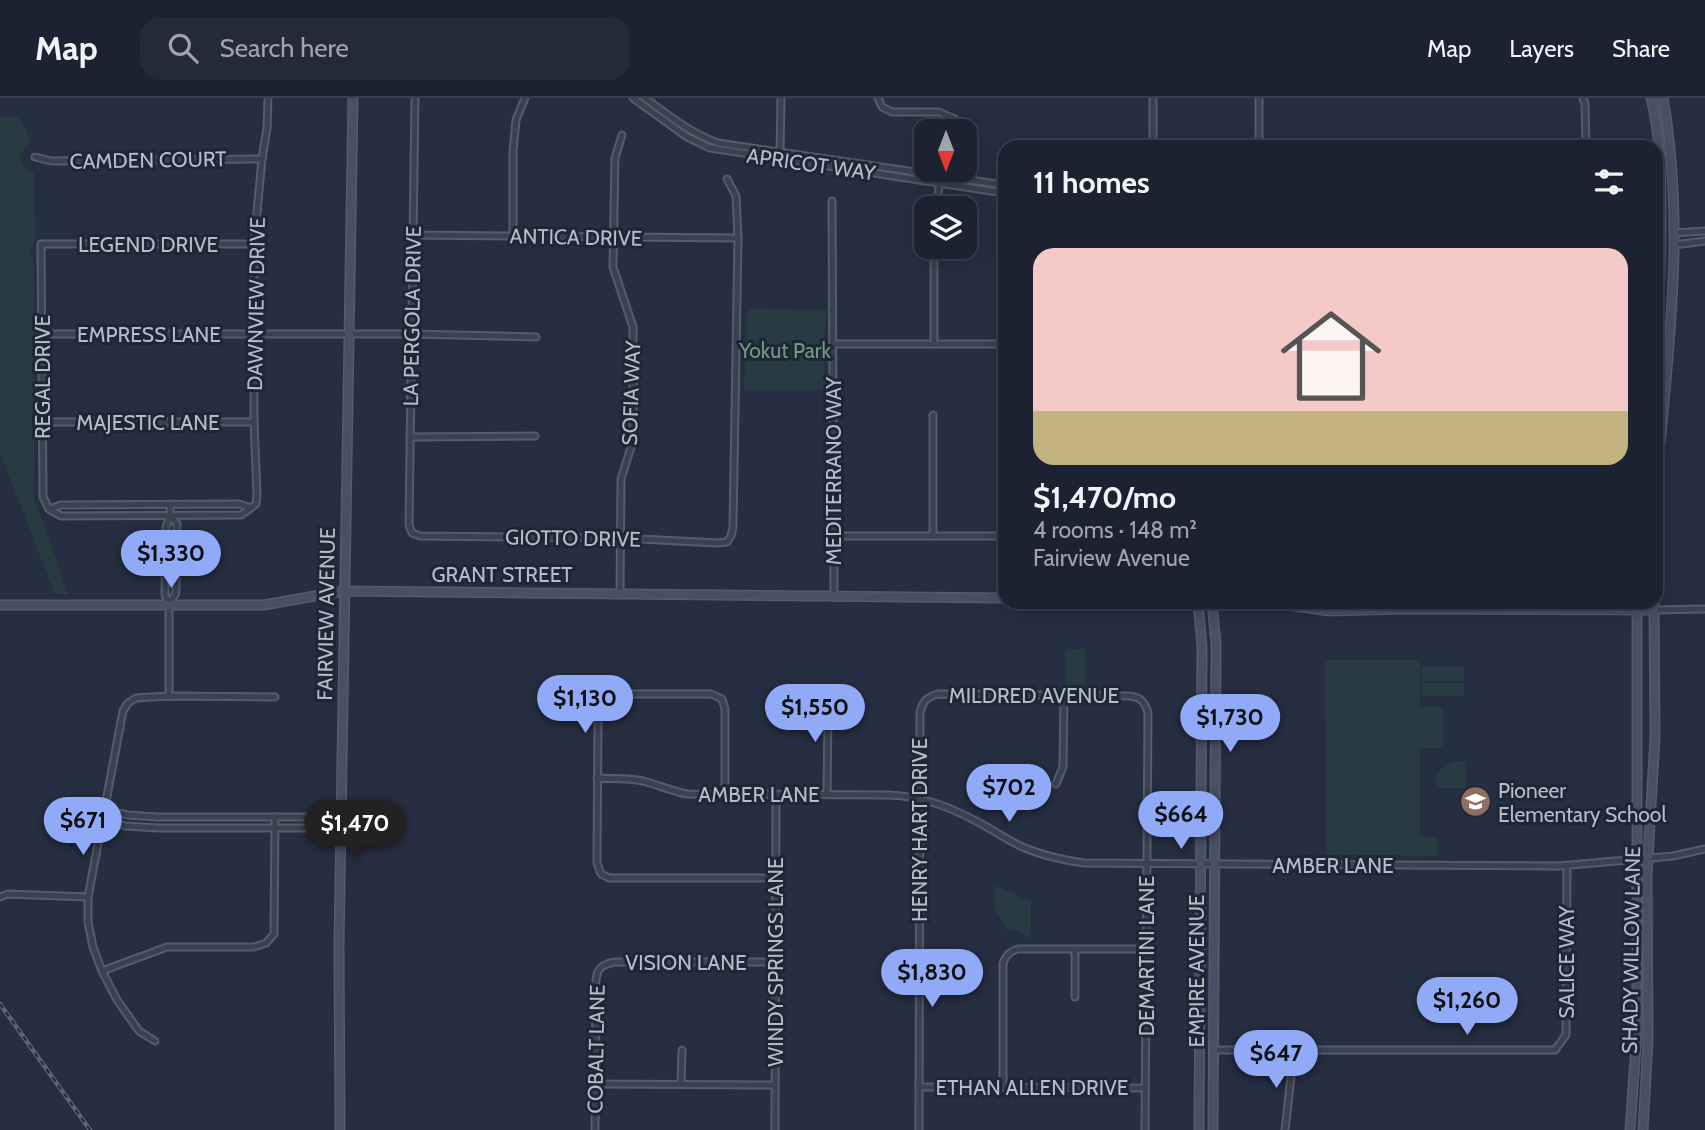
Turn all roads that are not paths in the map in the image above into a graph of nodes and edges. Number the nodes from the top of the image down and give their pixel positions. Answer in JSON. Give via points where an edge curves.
{"nodes":[{"id":1,"x":268,"y":98,"type":"edge"},
{"id":2,"x":352,"y":98,"type":"edge"},
{"id":3,"x":415,"y":98,"type":"edge"},
{"id":4,"x":525,"y":98,"type":"edge"},
{"id":5,"x":633,"y":98,"type":"edge"},
{"id":6,"x":645,"y":98,"type":"edge"},
{"id":7,"x":781,"y":98,"type":"edge"},
{"id":8,"x":878,"y":98,"type":"edge"},
{"id":9,"x":1153,"y":98,"type":"edge"},
{"id":10,"x":1259,"y":98,"type":"edge"},
{"id":11,"x":1583,"y":98,"type":"edge"},
{"id":12,"x":1651,"y":98,"type":"edge"},
{"id":13,"x":1663,"y":98,"type":"edge"},
{"id":14,"x":955,"y":119,"type":"dead end"},
{"id":15,"x":622,"y":135,"type":"dead end"},
{"id":16,"x":1153,"y":140,"type":"edge"},
{"id":17,"x":1259,"y":140,"type":"edge"},
{"id":18,"x":1586,"y":140,"type":"edge"},
{"id":19,"x":1657,"y":140,"type":"edge"},
{"id":20,"x":780,"y":155,"type":"junction"},
{"id":21,"x":35,"y":157,"type":"dead end"},
{"id":22,"x":262,"y":159,"type":"junction"},
{"id":23,"x":914,"y":172,"type":"edge"},
{"id":24,"x":727,"y":179,"type":"dead end"},
{"id":25,"x":977,"y":181,"type":"edge"},
{"id":26,"x":939,"y":183,"type":"junction"},
{"id":27,"x":998,"y":184,"type":"edge"},
{"id":28,"x":998,"y":192,"type":"edge"},
{"id":29,"x":937,"y":196,"type":"edge"},
{"id":30,"x":832,"y":201,"type":"dead end"},
{"id":31,"x":1705,"y":231,"type":"edge"},
{"id":32,"x":1674,"y":233,"type":"junction"},
{"id":33,"x":1663,"y":234,"type":"edge"},
{"id":34,"x":413,"y":235,"type":"junction"},
{"id":35,"x":513,"y":237,"type":"junction"},
{"id":36,"x":613,"y":238,"type":"junction"},
{"id":37,"x":738,"y":238,"type":"junction"},
{"id":38,"x":1705,"y":241,"type":"edge"},
{"id":39,"x":41,"y":244,"type":"joint"},
{"id":40,"x":254,"y":244,"type":"junction"},
{"id":41,"x":1663,"y":245,"type":"edge"},
{"id":42,"x":1674,"y":245,"type":"junction"},
{"id":43,"x":934,"y":259,"type":"edge"},
{"id":44,"x":42,"y":334,"type":"junction"},
{"id":45,"x":255,"y":334,"type":"junction"},
{"id":46,"x":348,"y":334,"type":"junction"},
{"id":47,"x":412,"y":334,"type":"junction"},
{"id":48,"x":536,"y":337,"type":"dead end"},
{"id":49,"x":832,"y":344,"type":"junction"},
{"id":50,"x":934,"y":344,"type":"junction"},
{"id":51,"x":998,"y":344,"type":"edge"},
{"id":52,"x":1663,"y":410,"type":"edge"},
{"id":53,"x":933,"y":415,"type":"dead end"},
{"id":54,"x":43,"y":422,"type":"junction"},
{"id":55,"x":254,"y":422,"type":"junction"},
{"id":56,"x":535,"y":436,"type":"dead end"},
{"id":57,"x":410,"y":437,"type":"junction"},
{"id":58,"x":170,"y":504,"type":"junction"},
{"id":59,"x":49,"y":509,"type":"junction"},
{"id":60,"x":251,"y":509,"type":"junction"},
{"id":61,"x":170,"y":515,"type":"junction"},
{"id":62,"x":412,"y":534,"type":"joint"},
{"id":63,"x":833,"y":536,"type":"junction"},
{"id":64,"x":933,"y":536,"type":"junction"},
{"id":65,"x":998,"y":536,"type":"edge"},
{"id":66,"x":620,"y":538,"type":"junction"},
{"id":67,"x":344,"y":591,"type":"junction"},
{"id":68,"x":620,"y":593,"type":"junction"},
{"id":69,"x":834,"y":597,"type":"junction"},
{"id":70,"x":998,"y":598,"type":"edge"},
{"id":71,"x":169,"y":604,"type":"junction"},
{"id":72,"x":0,"y":605,"type":"edge"},
{"id":73,"x":1663,"y":607,"type":"edge"},
{"id":74,"x":1199,"y":609,"type":"edge"},
{"id":75,"x":1213,"y":609,"type":"edge"},
{"id":76,"x":1315,"y":609,"type":"edge"},
{"id":77,"x":1359,"y":609,"type":"edge"},
{"id":78,"x":1637,"y":609,"type":"edge"},
{"id":79,"x":1654,"y":609,"type":"edge"},
{"id":80,"x":1705,"y":609,"type":"edge"},
{"id":81,"x":1064,"y":695,"type":"junction"},
{"id":82,"x":169,"y":696,"type":"junction"},
{"id":83,"x":831,"y":696,"type":"dead end"},
{"id":84,"x":275,"y":697,"type":"dead end"},
{"id":85,"x":926,"y":699,"type":"joint"},
{"id":86,"x":1142,"y":700,"type":"joint"},
{"id":87,"x":597,"y":778,"type":"junction"},
{"id":88,"x":1056,"y":785,"type":"dead end"},
{"id":89,"x":725,"y":794,"type":"junction"},
{"id":90,"x":776,"y":794,"type":"junction"},
{"id":91,"x":827,"y":794,"type":"junction"},
{"id":92,"x":919,"y":798,"type":"junction"},
{"id":93,"x":105,"y":810,"type":"junction"},
{"id":94,"x":275,"y":817,"type":"junction"},
{"id":95,"x":341,"y":817,"type":"junction"},
{"id":96,"x":103,"y":821,"type":"junction"},
{"id":97,"x":275,"y":828,"type":"junction"},
{"id":98,"x":341,"y":828,"type":"junction"},
{"id":99,"x":1705,"y":849,"type":"edge"},
{"id":100,"x":1648,"y":859,"type":"junction"},
{"id":101,"x":1636,"y":860,"type":"junction"},
{"id":102,"x":1147,"y":864,"type":"junction"},
{"id":103,"x":1201,"y":864,"type":"junction"},
{"id":104,"x":1214,"y":864,"type":"junction"},
{"id":105,"x":1567,"y":866,"type":"junction"},
{"id":106,"x":775,"y":878,"type":"junction"},
{"id":107,"x":0,"y":897,"type":"edge"},
{"id":108,"x":88,"y":897,"type":"junction"},
{"id":109,"x":1075,"y":949,"type":"junction"},
{"id":110,"x":1146,"y":949,"type":"junction"},
{"id":111,"x":775,"y":962,"type":"junction"},
{"id":112,"x":600,"y":968,"type":"joint"},
{"id":113,"x":102,"y":971,"type":"junction"},
{"id":114,"x":1075,"y":997,"type":"dead end"},
{"id":115,"x":155,"y":1041,"type":"dead end"},
{"id":116,"x":682,"y":1050,"type":"dead end"},
{"id":117,"x":1214,"y":1050,"type":"junction"},
{"id":118,"x":1294,"y":1050,"type":"junction"},
{"id":119,"x":595,"y":1084,"type":"junction"},
{"id":120,"x":681,"y":1084,"type":"junction"},
{"id":121,"x":774,"y":1085,"type":"junction"},
{"id":122,"x":919,"y":1087,"type":"junction"},
{"id":123,"x":1003,"y":1087,"type":"junction"},
{"id":124,"x":1145,"y":1088,"type":"junction"},
{"id":125,"x":340,"y":1130,"type":"edge"},
{"id":126,"x":595,"y":1130,"type":"edge"},
{"id":127,"x":775,"y":1130,"type":"edge"},
{"id":128,"x":919,"y":1130,"type":"edge"},
{"id":129,"x":1145,"y":1130,"type":"edge"},
{"id":130,"x":1199,"y":1130,"type":"edge"},
{"id":131,"x":1213,"y":1130,"type":"edge"},
{"id":132,"x":1285,"y":1130,"type":"edge"},
{"id":133,"x":1630,"y":1130,"type":"edge"},
{"id":134,"x":1643,"y":1130,"type":"edge"}],
"edges":[{"from":1,"to":22,"type":"street","name":"DAWNVIEW DRIVE"},
{"from":2,"to":46,"type":"street","name":"FAIRVIEW AVENUE"},
{"from":3,"to":34,"type":"street","name":"LA PERGOLA DRIVE"},
{"from":4,"to":35,"type":"street","via":[[516,120],[513,151]]},
{"from":5,"to":20,"type":"street","name":"APRICOT WAY","via":[[699,144],[722,151]]},
{"from":6,"to":20,"type":"street","name":"APRICOT WAY","via":[[701,137]]},
{"from":7,"to":20,"type":"street"},
{"from":8,"to":14,"type":"street","via":[[882,107],[892,112],[939,113]]},
{"from":9,"to":16,"type":"street"},
{"from":10,"to":17,"type":"street"},
{"from":11,"to":18,"type":"street"},
{"from":12,"to":19,"type":"street"},
{"from":13,"to":32,"type":"street"},
{"from":15,"to":36,"type":"street","name":"SOFIA WAY","via":[[615,158]]},
{"from":20,"to":23,"type":"street","name":"APRICOT WAY"},
{"from":20,"to":26,"type":"street","name":"APRICOT WAY"},
{"from":21,"to":22,"type":"street","name":"CAMDEN COURT","via":[[51,161]]},
{"from":22,"to":40,"type":"street","name":"DAWNVIEW DRIVE"},
{"from":24,"to":37,"type":"street","via":[[736,196]]},
{"from":25,"to":27,"type":"street","name":"APRICOT WAY"},
{"from":26,"to":28,"type":"street","name":"APRICOT WAY"},
{"from":26,"to":29,"type":"street"},
{"from":30,"to":49,"type":"street","name":"MEDITERRANO WAY"},
{"from":31,"to":32,"type":"street"},
{"from":32,"to":33,"type":"street"},
{"from":32,"to":42,"type":"street"},
{"from":34,"to":35,"type":"street","name":"ANTICA DRIVE"},
{"from":34,"to":47,"type":"street","name":"LA PERGOLA DRIVE"},
{"from":35,"to":36,"type":"street","name":"ANTICA DRIVE"},
{"from":36,"to":37,"type":"street","name":"ANTICA DRIVE"},
{"from":36,"to":66,"type":"street","name":"SOFIA WAY","via":[[613,267],[634,327],[634,441],[621,479]]},
{"from":37,"to":66,"type":"street","name":"GIOTTO DRIVE","via":[[731,536],[718,543]]},
{"from":38,"to":42,"type":"street"},
{"from":39,"to":40,"type":"street","name":"LEGEND DRIVE"},
{"from":39,"to":44,"type":"street","name":"REGAL DRIVE"},
{"from":40,"to":45,"type":"street","name":"DAWNVIEW DRIVE"},
{"from":41,"to":42,"type":"street"},
{"from":42,"to":52,"type":"street"},
{"from":43,"to":50,"type":"street"},
{"from":44,"to":45,"type":"street","name":"EMPRESS LANE"},
{"from":44,"to":54,"type":"street","name":"REGAL DRIVE"},
{"from":45,"to":46,"type":"street","name":"EMPRESS LANE"},
{"from":45,"to":55,"type":"street","name":"DAWNVIEW DRIVE"},
{"from":46,"to":47,"type":"street","name":"EMPRESS LANE"},
{"from":46,"to":67,"type":"street","name":"FAIRVIEW AVENUE"},
{"from":47,"to":48,"type":"street","name":"EMPRESS LANE"},
{"from":47,"to":57,"type":"street","name":"LA PERGOLA DRIVE"},
{"from":49,"to":50,"type":"street"},
{"from":49,"to":63,"type":"street","name":"MEDITERRANO WAY"},
{"from":50,"to":51,"type":"street"},
{"from":53,"to":64,"type":"street"},
{"from":54,"to":55,"type":"street","name":"MAJESTIC LANE"},
{"from":54,"to":59,"type":"street","name":"REGAL DRIVE","via":[[43,497]]},
{"from":55,"to":60,"type":"street","name":"DAWNVIEW DRIVE","via":[[257,494]]},
{"from":56,"to":57,"type":"street"},
{"from":57,"to":62,"type":"street","name":"LA PERGOLA DRIVE"},
{"from":58,"to":59,"type":"street","via":[[61,505]]},
{"from":58,"to":60,"type":"street","via":[[239,504]]},
{"from":58,"to":61,"type":"street"},
{"from":59,"to":61,"type":"street","via":[[61,516]]},
{"from":60,"to":61,"type":"street","via":[[241,515]]},
{"from":61,"to":71,"type":"street","via":[[165,595]]},
{"from":61,"to":71,"type":"street","via":[[177,524],[176,593]]},
{"from":62,"to":66,"type":"street","name":"GIOTTO DRIVE"},
{"from":63,"to":64,"type":"street"},
{"from":63,"to":69,"type":"street","name":"MEDITERRANO WAY"},
{"from":64,"to":65,"type":"street"},
{"from":66,"to":68,"type":"street","name":"SOFIA WAY"},
{"from":67,"to":68,"type":"street","name":"GRANT STREET"},
{"from":67,"to":71,"type":"street","name":"GRANT STREET","via":[[264,604]]},
{"from":67,"to":95,"type":"street","name":"FAIRVIEW AVENUE"},
{"from":68,"to":69,"type":"street","name":"GRANT STREET"},
{"from":69,"to":70,"type":"street","name":"GRANT STREET"},
{"from":71,"to":72,"type":"street","name":"GRANT STREET"},
{"from":71,"to":82,"type":"street"},
{"from":73,"to":80,"type":"street"},
{"from":74,"to":103,"type":"street","name":"EMPIRE AVENUE"},
{"from":75,"to":104,"type":"street","name":"EMPIRE AVENUE"},
{"from":76,"to":77,"type":"street"},
{"from":78,"to":101,"type":"street","name":"SHADY WILLOW LANE"},
{"from":79,"to":100,"type":"street","name":"SHADY WILLOW LANE","via":[[1655,737]]},
{"from":81,"to":85,"type":"street","name":"MILDRED AVENUE","via":[[937,694]]},
{"from":81,"to":86,"type":"street","name":"MILDRED AVENUE"},
{"from":81,"to":88,"type":"street","via":[[1063,767]]},
{"from":82,"to":84,"type":"street"},
{"from":82,"to":93,"type":"street","via":[[136,698],[123,711]]},
{"from":83,"to":91,"type":"street"},
{"from":85,"to":92,"type":"street","name":"HENRY HART DRIVE","via":[[920,712]]},
{"from":86,"to":102,"type":"street","name":"DEMARTINI LANE","via":[[1148,713]]},
{"from":87,"to":89,"type":"street","name":"AMBER LANE","via":[[637,780],[687,794]]},
{"from":87,"to":89,"type":"street","via":[[598,712],[603,698],[614,694],[711,694],[722,699],[725,709]]},
{"from":87,"to":106,"type":"street","via":[[597,863],[601,874],[609,878]]},
{"from":89,"to":90,"type":"street","name":"AMBER LANE"},
{"from":90,"to":91,"type":"street","name":"AMBER LANE"},
{"from":90,"to":106,"type":"street","name":"WINDY SPRINGS LANE"},
{"from":91,"to":92,"type":"street","name":"AMBER LANE"},
{"from":92,"to":102,"type":"street","name":"AMBER LANE","via":[[950,807],[1023,848],[1056,859]]},
{"from":92,"to":122,"type":"street","name":"HENRY HART DRIVE"},
{"from":93,"to":94,"type":"street","via":[[157,817]]},
{"from":93,"to":96,"type":"street"},
{"from":94,"to":95,"type":"street"},
{"from":94,"to":97,"type":"street"},
{"from":95,"to":98,"type":"street","name":"FAIRVIEW AVENUE"},
{"from":96,"to":97,"type":"street","via":[[158,828]]},
{"from":96,"to":108,"type":"street"},
{"from":97,"to":98,"type":"street"},
{"from":97,"to":113,"type":"street","via":[[274,933],[266,943],[254,947],[167,947]]},
{"from":98,"to":125,"type":"street","name":"FAIRVIEW AVENUE"},
{"from":99,"to":100,"type":"street","name":"AMBER LANE"},
{"from":100,"to":101,"type":"street","name":"AMBER LANE"},
{"from":100,"to":134,"type":"street","name":"SHADY WILLOW LANE"},
{"from":101,"to":105,"type":"street","name":"AMBER LANE"},
{"from":101,"to":133,"type":"street","name":"SHADY WILLOW LANE","via":[[1637,1032]]},
{"from":102,"to":103,"type":"street","name":"AMBER LANE"},
{"from":102,"to":110,"type":"street","name":"DEMARTINI LANE"},
{"from":103,"to":104,"type":"street","name":"AMBER LANE"},
{"from":103,"to":130,"type":"street","name":"EMPIRE AVENUE"},
{"from":104,"to":105,"type":"street","name":"AMBER LANE"},
{"from":104,"to":117,"type":"street","name":"EMPIRE AVENUE"},
{"from":105,"to":118,"type":"street","name":"SALICE WAY","via":[[1566,1035],[1555,1050]]},
{"from":106,"to":111,"type":"street","name":"WINDY SPRINGS LANE"},
{"from":107,"to":108,"type":"street"},
{"from":108,"to":113,"type":"street","via":[[88,922]]},
{"from":109,"to":110,"type":"street"},
{"from":109,"to":114,"type":"street"},
{"from":109,"to":123,"type":"street","via":[[1018,949],[1005,957]]},
{"from":110,"to":124,"type":"street","name":"DEMARTINI LANE"},
{"from":111,"to":112,"type":"street","name":"VISION LANE","via":[[615,962]]},
{"from":111,"to":121,"type":"street","name":"WINDY SPRINGS LANE"},
{"from":112,"to":119,"type":"street","name":"COBALT LANE","via":[[596,973]]},
{"from":113,"to":115,"type":"street","via":[[139,1031]]},
{"from":116,"to":120,"type":"street"},
{"from":117,"to":118,"type":"street","name":"SALICE WAY"},
{"from":117,"to":131,"type":"street","name":"EMPIRE AVENUE"},
{"from":118,"to":132,"type":"street"},
{"from":119,"to":120,"type":"street"},
{"from":119,"to":126,"type":"street","name":"COBALT LANE"},
{"from":120,"to":121,"type":"street"},
{"from":121,"to":127,"type":"street","name":"WINDY SPRINGS LANE"},
{"from":122,"to":123,"type":"street","name":"ETHAN ALLEN DRIVE"},
{"from":122,"to":128,"type":"street","name":"HENRY HART DRIVE"},
{"from":123,"to":124,"type":"street","name":"ETHAN ALLEN DRIVE"},
{"from":124,"to":129,"type":"street","name":"DEMARTINI LANE"}]}
